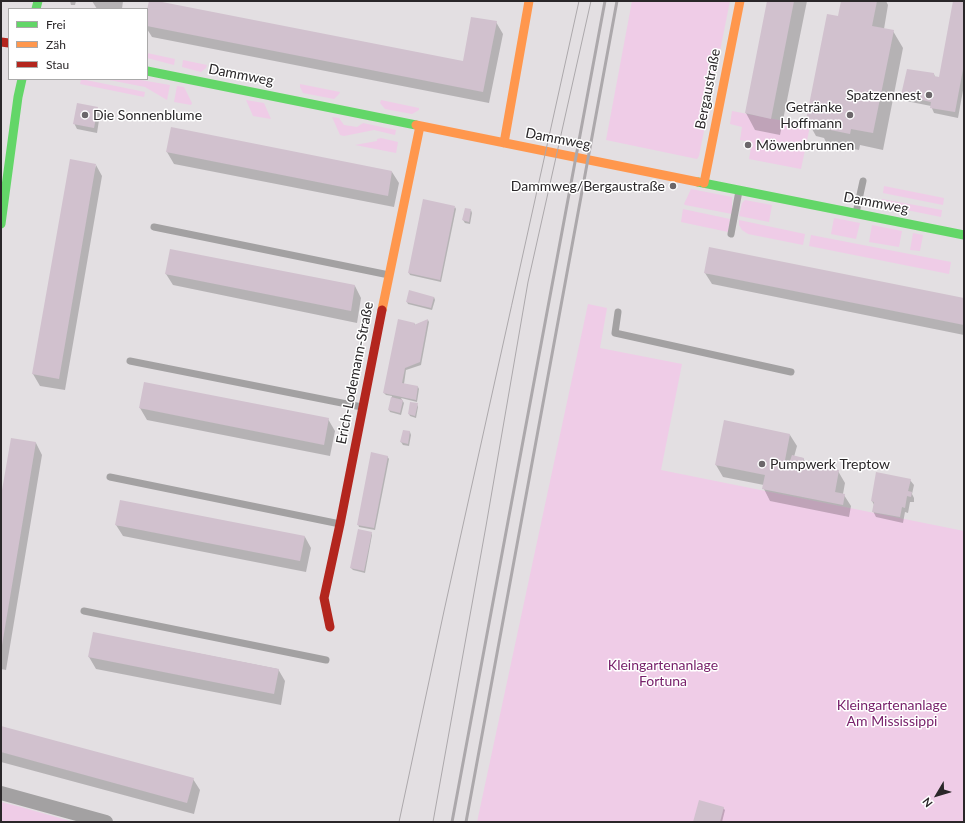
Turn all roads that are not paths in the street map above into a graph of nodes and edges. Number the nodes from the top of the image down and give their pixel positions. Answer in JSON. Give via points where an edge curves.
{"nodes":[{"id":1,"x":529,"y":1,"type":"edge"},
{"id":2,"x":740,"y":1,"type":"edge"},
{"id":3,"x":148,"y":71,"type":"edge"},
{"id":4,"x":22,"y":80,"type":"edge"},
{"id":5,"x":420,"y":126,"type":"junction"},
{"id":6,"x":504,"y":143,"type":"junction"},
{"id":7,"x":863,"y":181,"type":"dead end"},
{"id":8,"x":704,"y":182,"type":"junction"},
{"id":9,"x":740,"y":189,"type":"junction"},
{"id":10,"x":856,"y":213,"type":"junction"},
{"id":11,"x":1,"y":224,"type":"edge"},
{"id":12,"x":154,"y":227,"type":"dead end"},
{"id":13,"x":732,"y":234,"type":"dead end"},
{"id":14,"x":964,"y":235,"type":"edge"},
{"id":15,"x":390,"y":275,"type":"junction"},
{"id":16,"x":618,"y":312,"type":"dead end"},
{"id":17,"x":130,"y":361,"type":"dead end"},
{"id":18,"x":791,"y":372,"type":"dead end"},
{"id":19,"x":362,"y":407,"type":"junction"},
{"id":20,"x":110,"y":477,"type":"dead end"},
{"id":21,"x":340,"y":524,"type":"junction"},
{"id":22,"x":84,"y":611,"type":"dead end"},
{"id":23,"x":330,"y":627,"type":"dead end"},
{"id":24,"x":326,"y":660,"type":"dead end"},
{"id":25,"x":1,"y":793,"type":"edge"},
{"id":26,"x":106,"y":822,"type":"edge"}],
"edges":[{"from":1,"to":6,"type":"street"},
{"from":2,"to":8,"type":"street","name":"Bergaustraße"},
{"from":3,"to":5,"type":"street","name":"Dammweg"},
{"from":4,"to":11,"type":"street"},
{"from":5,"to":6,"type":"street","name":"Dammweg"},
{"from":5,"to":15,"type":"street","name":"Erich-Lodemann-Straße"},
{"from":6,"to":8,"type":"street","name":"Dammweg"},
{"from":7,"to":10,"type":"lane"},
{"from":8,"to":9,"type":"street","name":"Dammweg"},
{"from":9,"to":10,"type":"street","name":"Dammweg"},
{"from":9,"to":13,"type":"lane"},
{"from":10,"to":14,"type":"street","name":"Dammweg"},
{"from":12,"to":15,"type":"lane"},
{"from":15,"to":19,"type":"street","name":"Erich-Lodemann-Straße"},
{"from":16,"to":18,"type":"lane","via":[[615,333]]},
{"from":17,"to":19,"type":"lane"},
{"from":19,"to":21,"type":"street","name":"Erich-Lodemann-Straße"},
{"from":20,"to":21,"type":"lane"},
{"from":21,"to":23,"type":"street","name":"Erich-Lodemann-Straße","via":[[324,598]]},
{"from":22,"to":24,"type":"lane"},
{"from":25,"to":26,"type":"street"}]}
